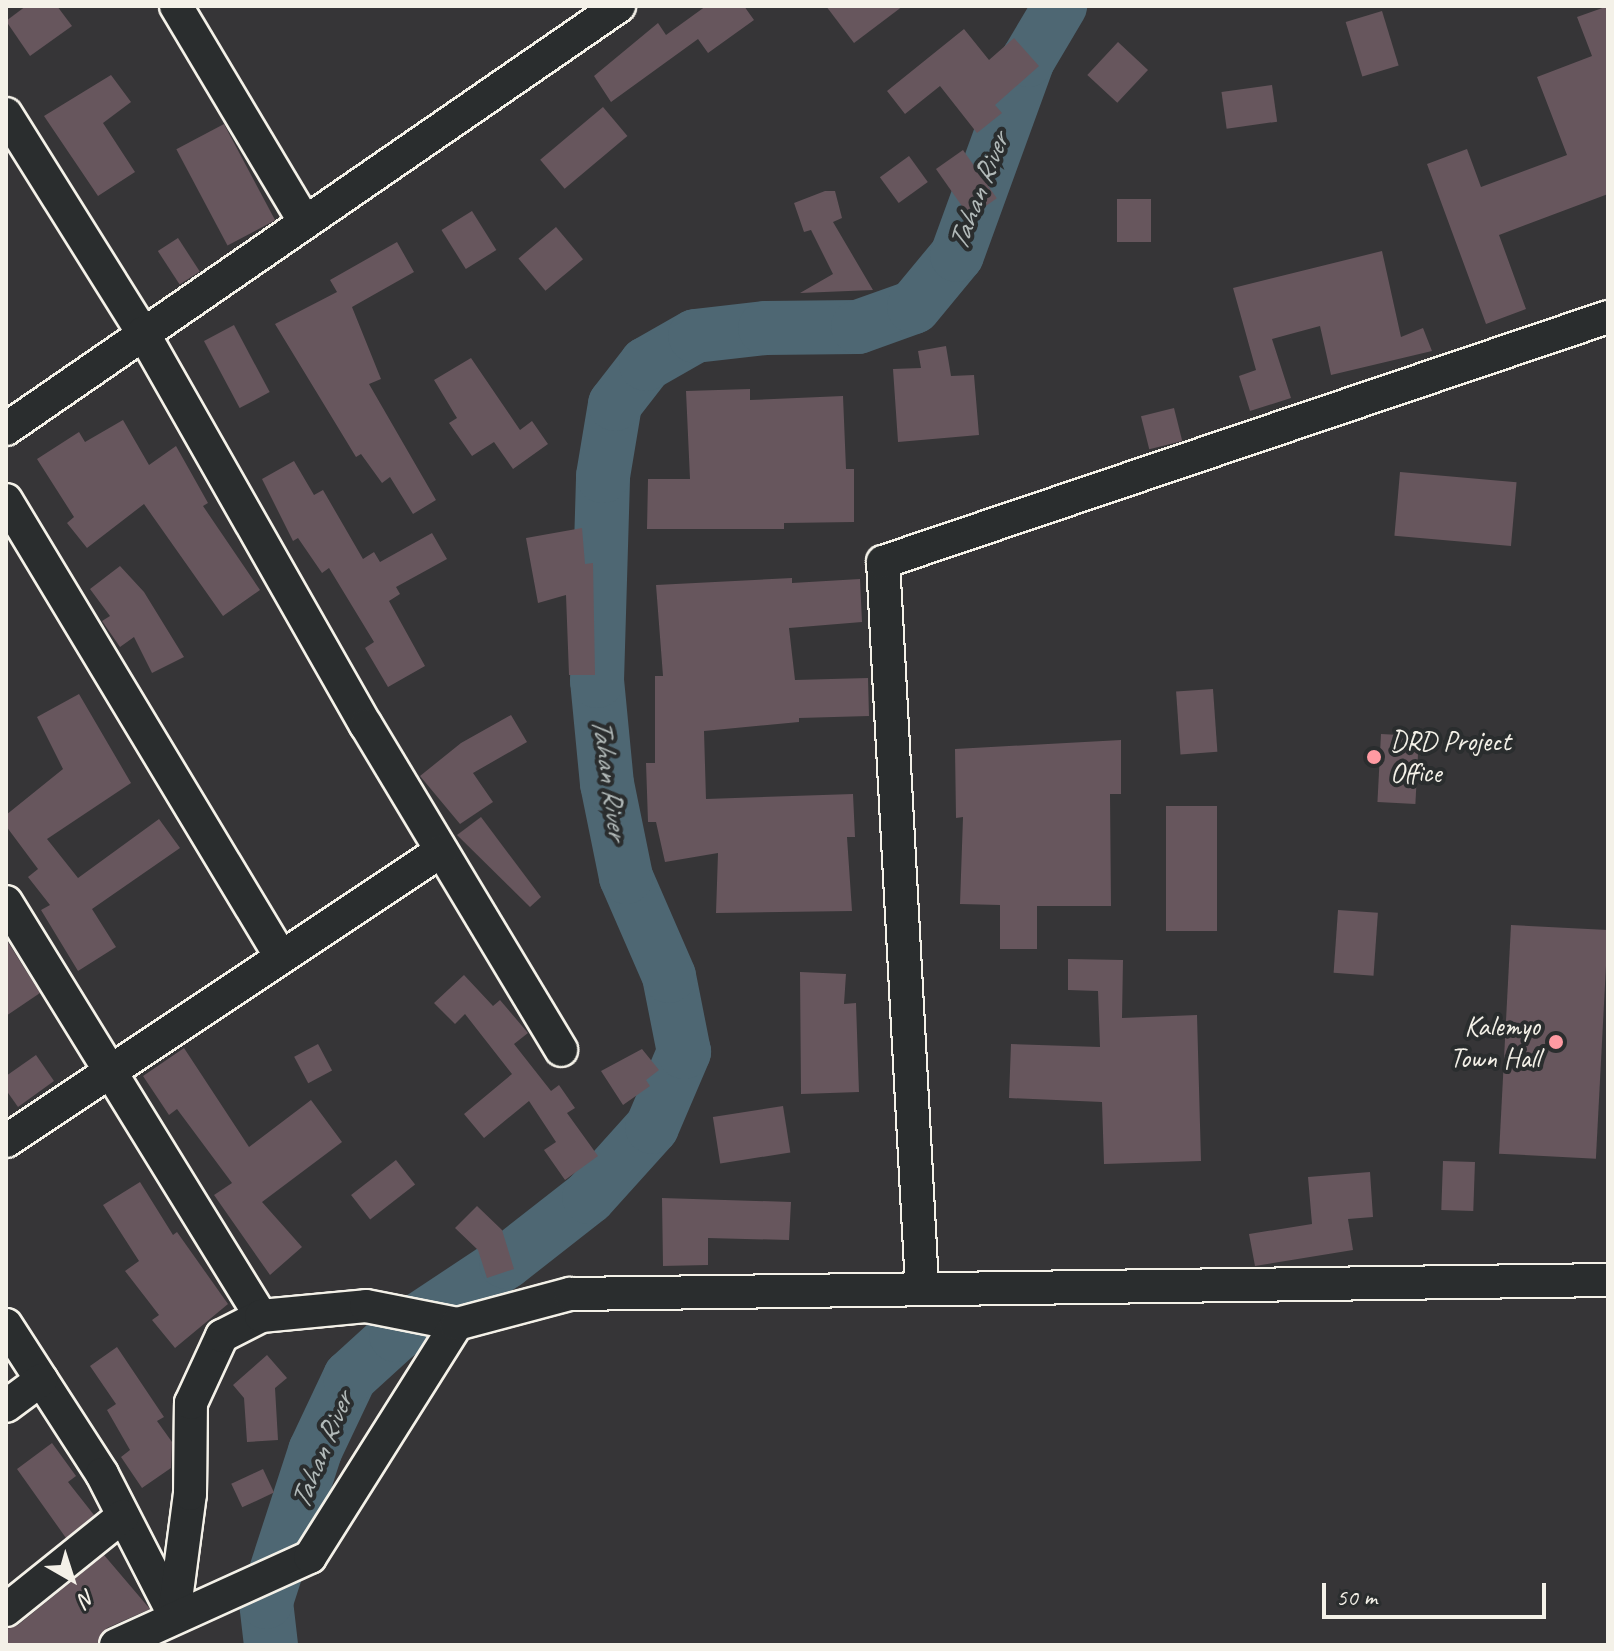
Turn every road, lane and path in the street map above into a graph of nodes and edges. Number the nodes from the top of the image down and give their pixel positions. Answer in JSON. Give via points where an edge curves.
{"nodes":[{"id":1,"x":176,"y":6,"type":"edge"},
{"id":2,"x":619,"y":6,"type":"edge"},
{"id":3,"x":6,"y":114,"type":"edge"},
{"id":4,"x":304,"y":221,"type":"junction"},
{"id":5,"x":1608,"y":317,"type":"edge"},
{"id":6,"x":143,"y":333,"type":"junction"},
{"id":7,"x":6,"y":429,"type":"edge"},
{"id":8,"x":6,"y":500,"type":"edge"},
{"id":9,"x":441,"y":851,"type":"junction"},
{"id":10,"x":6,"y":902,"type":"edge"},
{"id":11,"x":281,"y":957,"type":"junction"},
{"id":12,"x":561,"y":1050,"type":"dead end"},
{"id":13,"x":109,"y":1070,"type":"junction"},
{"id":14,"x":6,"y":1141,"type":"edge"},
{"id":15,"x":1608,"y":1280,"type":"edge"},
{"id":16,"x":922,"y":1286,"type":"junction"},
{"id":17,"x":261,"y":1316,"type":"junction"},
{"id":18,"x":457,"y":1324,"type":"junction"},
{"id":19,"x":6,"y":1325,"type":"edge"},
{"id":20,"x":41,"y":1380,"type":"junction"},
{"id":21,"x":6,"y":1406,"type":"edge"},
{"id":22,"x":123,"y":1516,"type":"junction"},
{"id":23,"x":6,"y":1610,"type":"edge"},
{"id":24,"x":174,"y":1615,"type":"junction"},
{"id":25,"x":116,"y":1645,"type":"edge"}],
"edges":[{"from":1,"to":4,"type":"street"},
{"from":2,"to":4,"type":"street"},
{"from":3,"to":6,"type":"street"},
{"from":4,"to":6,"type":"street"},
{"from":5,"to":16,"type":"street","via":[[883,562]]},
{"from":6,"to":7,"type":"street"},
{"from":6,"to":9,"type":"street"},
{"from":8,"to":11,"type":"street"},
{"from":9,"to":11,"type":"street"},
{"from":9,"to":12,"type":"street"},
{"from":10,"to":13,"type":"street"},
{"from":11,"to":13,"type":"street"},
{"from":13,"to":14,"type":"street"},
{"from":13,"to":17,"type":"street"},
{"from":15,"to":16,"type":"street"},
{"from":16,"to":18,"type":"street","via":[[570,1294]]},
{"from":17,"to":18,"type":"street","via":[[366,1306]]},
{"from":17,"to":24,"type":"street","via":[[222,1336],[191,1403],[190,1494]]},
{"from":18,"to":24,"type":"street","via":[[310,1557]]},
{"from":19,"to":20,"type":"street"},
{"from":20,"to":21,"type":"street"},
{"from":20,"to":22,"type":"street"},
{"from":22,"to":23,"type":"street"},
{"from":22,"to":24,"type":"street"},
{"from":24,"to":25,"type":"street"}]}
